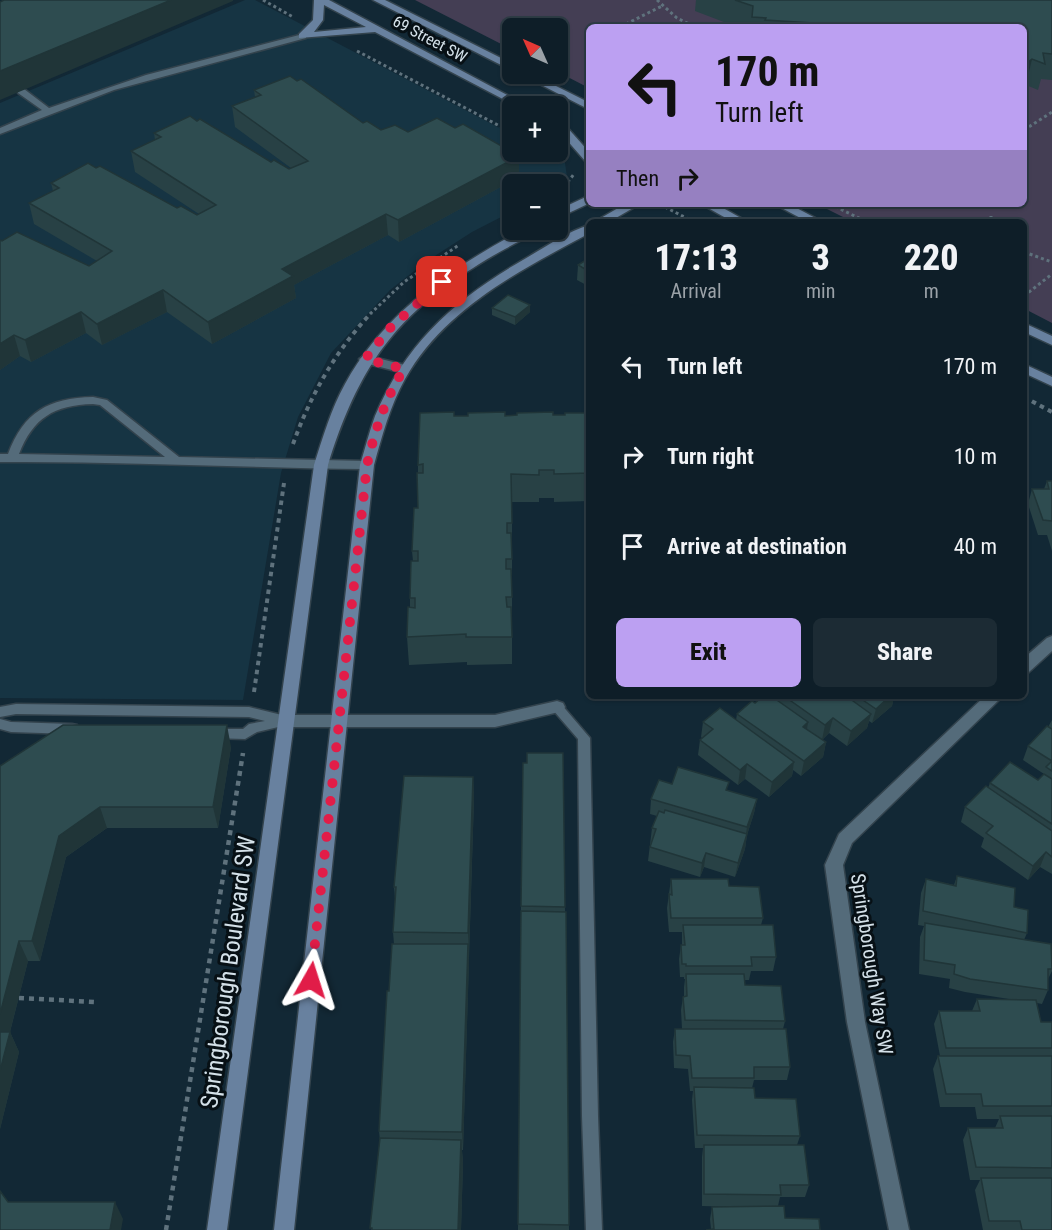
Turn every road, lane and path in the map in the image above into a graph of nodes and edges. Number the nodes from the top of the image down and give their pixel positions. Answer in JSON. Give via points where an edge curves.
{"nodes":[{"id":1,"x":262,"y":0,"type":"edge"},
{"id":2,"x":321,"y":0,"type":"edge"},
{"id":3,"x":378,"y":0,"type":"edge"},
{"id":4,"x":657,"y":0,"type":"edge"},
{"id":5,"x":662,"y":6,"type":"junction"},
{"id":6,"x":301,"y":22,"type":"dead end"},
{"id":7,"x":626,"y":24,"type":"dead end"},
{"id":8,"x":689,"y":24,"type":"edge"},
{"id":9,"x":377,"y":29,"type":"junction"},
{"id":10,"x":303,"y":36,"type":"junction"},
{"id":11,"x":350,"y":47,"type":"dead end"},
{"id":12,"x":502,"y":62,"type":"edge"},
{"id":13,"x":545,"y":84,"type":"edge"},
{"id":14,"x":21,"y":90,"type":"edge"},
{"id":15,"x":504,"y":96,"type":"edge"},
{"id":16,"x":586,"y":105,"type":"edge"},
{"id":17,"x":47,"y":110,"type":"junction"},
{"id":18,"x":1052,"y":112,"type":"edge"},
{"id":19,"x":502,"y":127,"type":"edge"},
{"id":20,"x":1027,"y":128,"type":"edge"},
{"id":21,"x":568,"y":130,"type":"edge"},
{"id":22,"x":0,"y":131,"type":"edge"},
{"id":23,"x":568,"y":135,"type":"edge"},
{"id":24,"x":586,"y":139,"type":"edge"},
{"id":25,"x":586,"y":155,"type":"edge"},
{"id":26,"x":574,"y":174,"type":"dead end"},
{"id":27,"x":568,"y":181,"type":"edge"},
{"id":28,"x":586,"y":200,"type":"edge"},
{"id":29,"x":628,"y":207,"type":"edge"},
{"id":30,"x":665,"y":207,"type":"dead end"},
{"id":31,"x":713,"y":207,"type":"edge"},
{"id":32,"x":836,"y":207,"type":"edge"},
{"id":33,"x":568,"y":209,"type":"edge"},
{"id":34,"x":795,"y":209,"type":"edge"},
{"id":35,"x":606,"y":219,"type":"edge"},
{"id":36,"x":687,"y":219,"type":"edge"},
{"id":37,"x":736,"y":219,"type":"edge"},
{"id":38,"x":812,"y":219,"type":"edge"},
{"id":39,"x":861,"y":219,"type":"edge"},
{"id":40,"x":586,"y":230,"type":"edge"},
{"id":41,"x":511,"y":240,"type":"edge"},
{"id":42,"x":1027,"y":253,"type":"edge"},
{"id":43,"x":1052,"y":262,"type":"edge"},
{"id":44,"x":1052,"y":274,"type":"edge"},
{"id":45,"x":1027,"y":294,"type":"edge"},
{"id":46,"x":1027,"y":328,"type":"edge"},
{"id":47,"x":1052,"y":341,"type":"edge"},
{"id":48,"x":365,"y":359,"type":"junction"},
{"id":49,"x":404,"y":369,"type":"junction"},
{"id":50,"x":1027,"y":370,"type":"edge"},
{"id":51,"x":1052,"y":382,"type":"edge"},
{"id":52,"x":1027,"y":399,"type":"edge"},
{"id":53,"x":1052,"y":412,"type":"edge"},
{"id":54,"x":0,"y":458,"type":"edge"},
{"id":55,"x":12,"y":458,"type":"junction"},
{"id":56,"x":175,"y":459,"type":"junction"},
{"id":57,"x":290,"y":465,"type":"junction"},
{"id":58,"x":321,"y":465,"type":"junction"},
{"id":59,"x":367,"y":465,"type":"junction"},
{"id":60,"x":1052,"y":642,"type":"edge"},
{"id":61,"x":1027,"y":665,"type":"edge"},
{"id":62,"x":992,"y":699,"type":"edge"},
{"id":63,"x":557,"y":706,"type":"joint"},
{"id":64,"x":0,"y":712,"type":"edge"},
{"id":65,"x":249,"y":712,"type":"junction"},
{"id":66,"x":286,"y":721,"type":"junction"},
{"id":67,"x":339,"y":721,"type":"junction"},
{"id":68,"x":0,"y":724,"type":"edge"},
{"id":69,"x":81,"y":729,"type":"edge"},
{"id":70,"x":198,"y":733,"type":"edge"},
{"id":71,"x":245,"y":734,"type":"junction"},
{"id":72,"x":19,"y":998,"type":"dead end"},
{"id":73,"x":95,"y":1002,"type":"dead end"},
{"id":74,"x":166,"y":1230,"type":"edge"},
{"id":75,"x":217,"y":1230,"type":"edge"},
{"id":76,"x":284,"y":1230,"type":"edge"},
{"id":77,"x":594,"y":1230,"type":"edge"},
{"id":78,"x":898,"y":1230,"type":"edge"}],
"edges":[{"from":1,"to":6,"type":"path"},
{"from":2,"to":9,"type":"street","name":"69 Street SW"},
{"from":2,"to":10,"type":"street","via":[[319,21]]},
{"from":3,"to":12,"type":"street","name":"69 Street SW"},
{"from":4,"to":5,"type":"path"},
{"from":5,"to":7,"type":"path"},
{"from":5,"to":8,"type":"path"},
{"from":9,"to":10,"type":"street"},
{"from":9,"to":15,"type":"street","name":"69 Street SW"},
{"from":10,"to":17,"type":"lane","via":[[183,67]]},
{"from":11,"to":19,"type":"path"},
{"from":13,"to":16,"type":"street"},
{"from":14,"to":17,"type":"lane"},
{"from":17,"to":22,"type":"lane"},
{"from":18,"to":20,"type":"path"},
{"from":21,"to":24,"type":"street"},
{"from":23,"to":25,"type":"street"},
{"from":26,"to":27,"type":"path"},
{"from":28,"to":33,"type":"street"},
{"from":29,"to":35,"type":"street"},
{"from":30,"to":36,"type":"path"},
{"from":31,"to":37,"type":"street"},
{"from":32,"to":39,"type":"path"},
{"from":34,"to":38,"type":"street"},
{"from":40,"to":49,"type":"street","via":[[488,285],[431,334]]},
{"from":41,"to":48,"type":"street","name":"Springborough Boulevard SW","via":[[430,290],[391,327]]},
{"from":42,"to":43,"type":"path"},
{"from":44,"to":45,"type":"path"},
{"from":46,"to":47,"type":"street"},
{"from":48,"to":49,"type":"street"},
{"from":48,"to":58,"type":"street","name":"Springborough Boulevard SW","via":[[339,405]]},
{"from":49,"to":59,"type":"street","via":[[379,419]]},
{"from":50,"to":51,"type":"street"},
{"from":52,"to":53,"type":"path"},
{"from":54,"to":55,"type":"lane"},
{"from":55,"to":56,"type":"lane"},
{"from":55,"to":56,"type":"lane","via":[[24,430],[46,411],[90,399],[103,402]]},
{"from":56,"to":57,"type":"lane"},
{"from":57,"to":58,"type":"lane"},
{"from":57,"to":65,"type":"path"},
{"from":58,"to":59,"type":"lane"},
{"from":58,"to":66,"type":"street","name":"Springborough Boulevard SW"},
{"from":59,"to":67,"type":"street"},
{"from":60,"to":61,"type":"street"},
{"from":62,"to":78,"type":"street","name":"Springborough Way SW","via":[[845,839],[834,864],[855,1022]]},
{"from":63,"to":67,"type":"street","via":[[495,721]]},
{"from":63,"to":77,"type":"lane","via":[[584,738]]},
{"from":64,"to":65,"type":"lane"},
{"from":65,"to":66,"type":"lane"},
{"from":66,"to":67,"type":"street"},
{"from":66,"to":71,"type":"lane"},
{"from":66,"to":75,"type":"street","name":"Springborough Boulevard SW"},
{"from":67,"to":76,"type":"street"},
{"from":68,"to":69,"type":"lane"},
{"from":70,"to":71,"type":"lane"},
{"from":71,"to":74,"type":"path"},
{"from":72,"to":73,"type":"path"}]}
